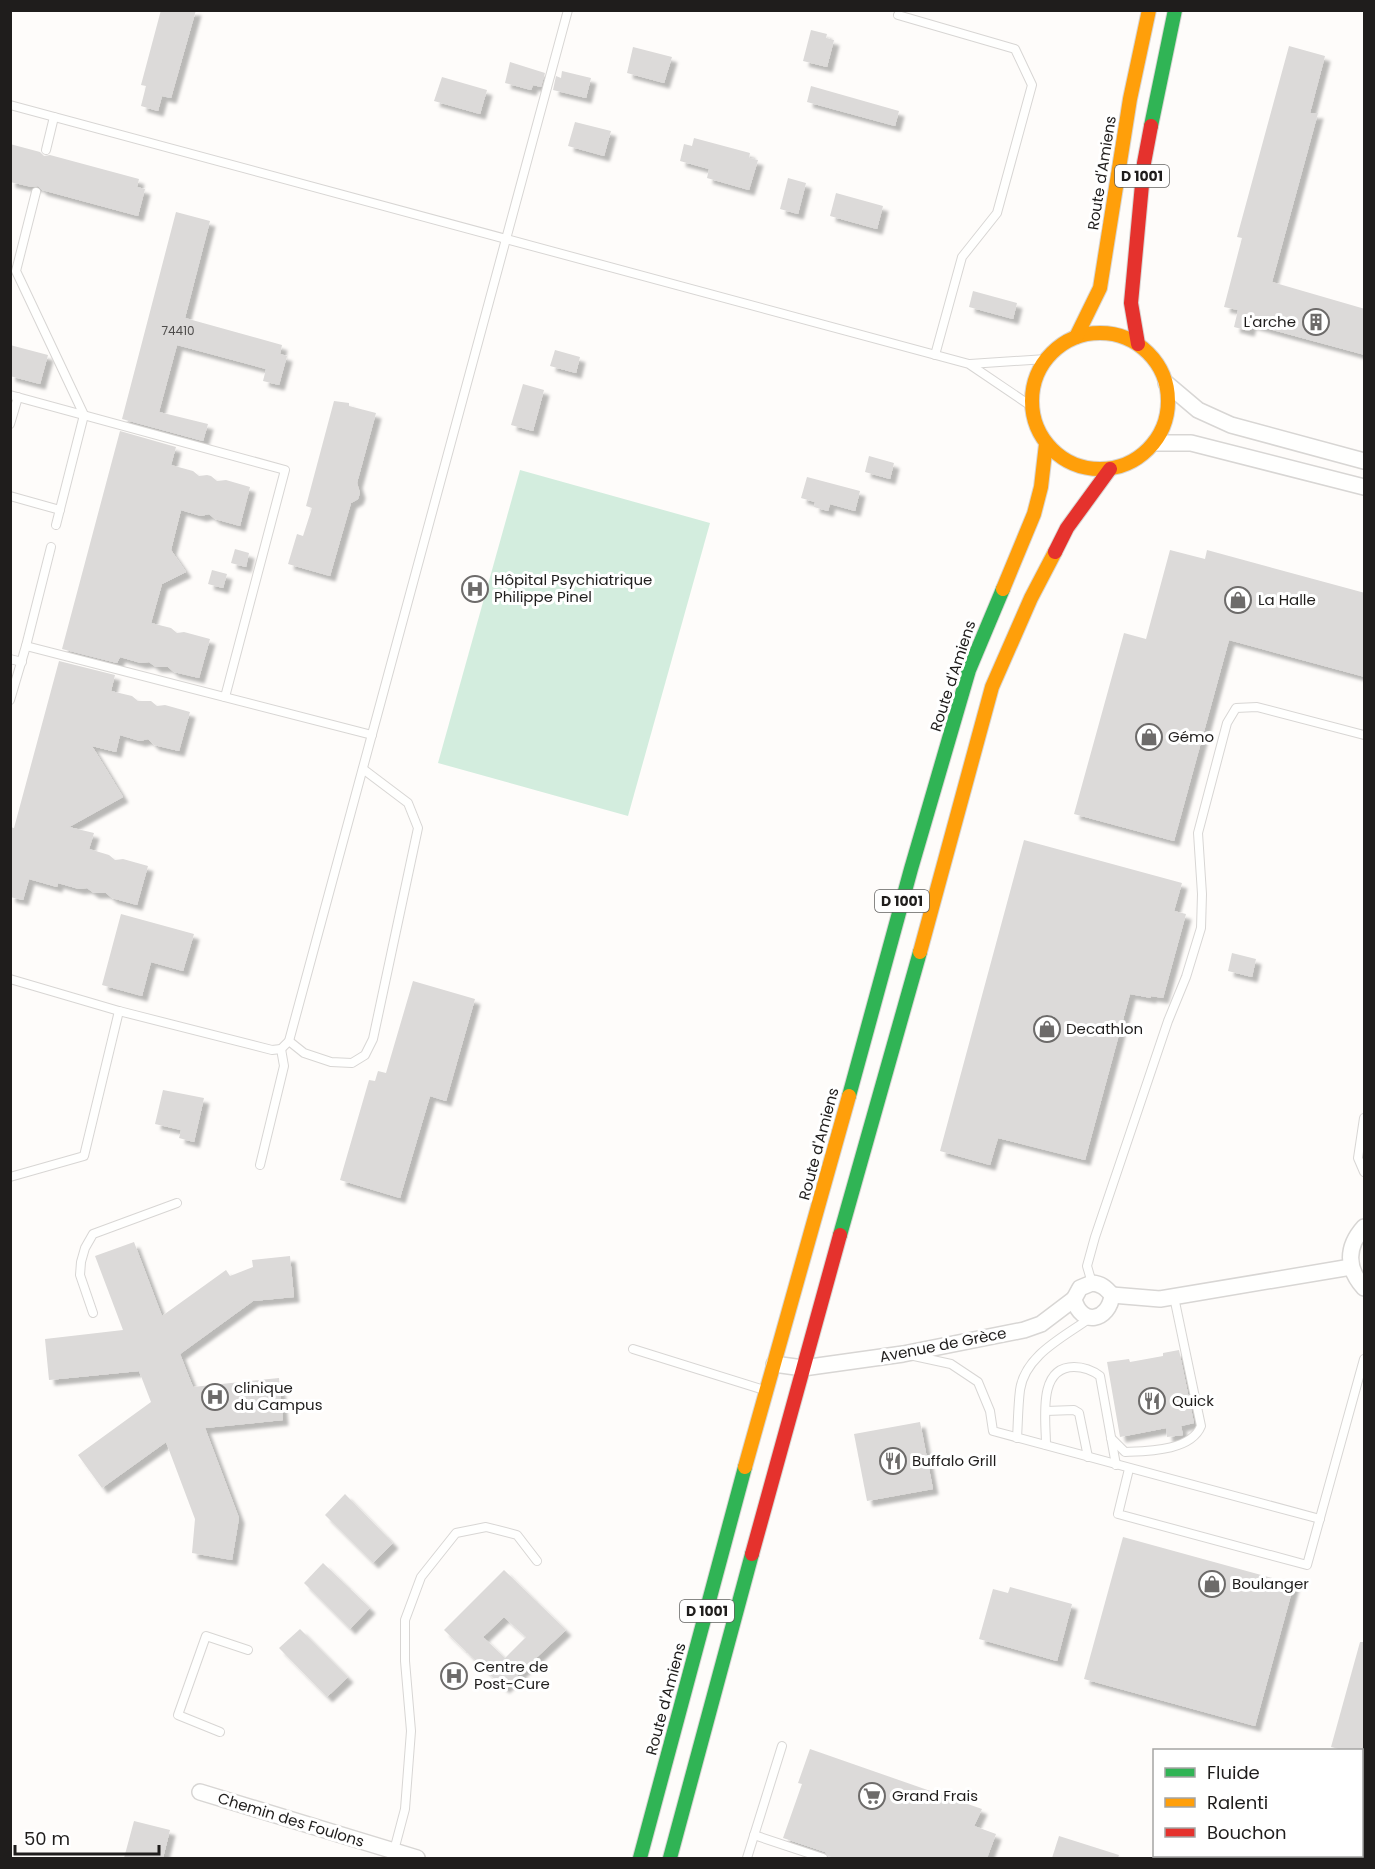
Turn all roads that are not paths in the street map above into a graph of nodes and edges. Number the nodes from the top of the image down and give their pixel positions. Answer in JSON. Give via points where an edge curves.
{"nodes":[{"id":1,"x":567,"y":10,"type":"edge"},
{"id":2,"x":1149,"y":10,"type":"edge"},
{"id":3,"x":1175,"y":10,"type":"edge"},
{"id":4,"x":898,"y":15,"type":"dead end"},
{"id":5,"x":10,"y":105,"type":"edge"},
{"id":6,"x":54,"y":117,"type":"junction"},
{"id":7,"x":46,"y":150,"type":"dead end"},
{"id":8,"x":36,"y":192,"type":"dead end"},
{"id":9,"x":506,"y":239,"type":"junction"},
{"id":10,"x":13,"y":272,"type":"edge"},
{"id":11,"x":1076,"y":337,"type":"junction"},
{"id":12,"x":1138,"y":344,"type":"junction"},
{"id":13,"x":935,"y":355,"type":"junction"},
{"id":14,"x":1046,"y":359,"type":"junction"},
{"id":15,"x":969,"y":364,"type":"junction"},
{"id":16,"x":1166,"y":383,"type":"junction"},
{"id":17,"x":14,"y":396,"type":"edge"},
{"id":18,"x":1031,"y":406,"type":"junction"},
{"id":19,"x":84,"y":415,"type":"junction"},
{"id":20,"x":10,"y":424,"type":"edge"},
{"id":21,"x":1155,"y":443,"type":"junction"},
{"id":22,"x":1046,"y":444,"type":"junction"},
{"id":23,"x":1365,"y":461,"type":"edge"},
{"id":24,"x":1110,"y":469,"type":"junction"},
{"id":25,"x":1365,"y":487,"type":"edge"},
{"id":26,"x":10,"y":496,"type":"edge"},
{"id":27,"x":60,"y":510,"type":"junction"},
{"id":28,"x":56,"y":525,"type":"dead end"},
{"id":29,"x":51,"y":547,"type":"dead end"},
{"id":30,"x":26,"y":646,"type":"junction"},
{"id":31,"x":10,"y":659,"type":"edge"},
{"id":32,"x":21,"y":662,"type":"junction"},
{"id":33,"x":225,"y":698,"type":"junction"},
{"id":34,"x":10,"y":700,"type":"edge"},
{"id":35,"x":372,"y":735,"type":"junction"},
{"id":36,"x":1365,"y":735,"type":"edge"},
{"id":37,"x":363,"y":769,"type":"junction"},
{"id":38,"x":10,"y":979,"type":"edge"},
{"id":39,"x":119,"y":1011,"type":"junction"},
{"id":40,"x":289,"y":1041,"type":"junction"},
{"id":41,"x":281,"y":1048,"type":"junction"},
{"id":42,"x":1365,"y":1118,"type":"edge"},
{"id":43,"x":260,"y":1165,"type":"dead end"},
{"id":44,"x":1365,"y":1172,"type":"edge"},
{"id":45,"x":10,"y":1176,"type":"edge"},
{"id":46,"x":177,"y":1203,"type":"dead end"},
{"id":47,"x":1365,"y":1227,"type":"edge"},
{"id":48,"x":1351,"y":1267,"type":"junction"},
{"id":49,"x":1092,"y":1283,"type":"junction"},
{"id":50,"x":1365,"y":1288,"type":"edge"},
{"id":51,"x":1167,"y":1298,"type":"junction"},
{"id":52,"x":1074,"y":1299,"type":"junction"},
{"id":53,"x":1110,"y":1302,"type":"junction"},
{"id":54,"x":93,"y":1313,"type":"dead end"},
{"id":55,"x":1086,"y":1316,"type":"junction"},
{"id":56,"x":1041,"y":1324,"type":"junction"},
{"id":57,"x":633,"y":1349,"type":"dead end"},
{"id":58,"x":903,"y":1354,"type":"junction"},
{"id":59,"x":1365,"y":1359,"type":"edge"},
{"id":60,"x":774,"y":1364,"type":"junction"},
{"id":61,"x":803,"y":1368,"type":"junction"},
{"id":62,"x":766,"y":1390,"type":"junction"},
{"id":63,"x":1046,"y":1411,"type":"junction"},
{"id":64,"x":1017,"y":1438,"type":"junction"},
{"id":65,"x":1111,"y":1438,"type":"junction"},
{"id":66,"x":1046,"y":1445,"type":"junction"},
{"id":67,"x":1088,"y":1457,"type":"junction"},
{"id":68,"x":1116,"y":1465,"type":"junction"},
{"id":69,"x":1129,"y":1469,"type":"junction"},
{"id":70,"x":1320,"y":1519,"type":"junction"},
{"id":71,"x":537,"y":1561,"type":"dead end"},
{"id":72,"x":248,"y":1650,"type":"dead end"},
{"id":73,"x":220,"y":1732,"type":"dead end"},
{"id":74,"x":782,"y":1746,"type":"dead end"},
{"id":75,"x":200,"y":1792,"type":"dead end"},
{"id":76,"x":754,"y":1835,"type":"junction"},
{"id":77,"x":393,"y":1855,"type":"edge"},
{"id":78,"x":417,"y":1858,"type":"edge"},
{"id":79,"x":640,"y":1858,"type":"edge"},
{"id":80,"x":670,"y":1858,"type":"edge"},
{"id":81,"x":747,"y":1858,"type":"edge"},
{"id":82,"x":823,"y":1858,"type":"edge"}],
"edges":[{"from":1,"to":9,"type":"lane"},
{"from":2,"to":11,"type":"main road","name":"Route d'Amiens","number":"D 1001","via":[[1130,99],[1100,288]]},
{"from":3,"to":12,"type":"main road","number":"D 1001","via":[[1144,163],[1134,250],[1131,303]]},
{"from":4,"to":13,"type":"lane","via":[[1015,49],[1032,85],[997,213],[962,257]]},
{"from":5,"to":6,"type":"lane"},
{"from":6,"to":7,"type":"lane"},
{"from":6,"to":9,"type":"lane"},
{"from":8,"to":10,"type":"lane"},
{"from":9,"to":13,"type":"lane"},
{"from":9,"to":35,"type":"lane"},
{"from":10,"to":19,"type":"lane"},
{"from":11,"to":12,"type":"main road","via":[[1108,333]]},
{"from":11,"to":14,"type":"main road"},
{"from":12,"to":16,"type":"main road","via":[[1160,368]]},
{"from":13,"to":15,"type":"lane"},
{"from":14,"to":15,"type":"lane"},
{"from":14,"to":18,"type":"main road","via":[[1037,373]]},
{"from":15,"to":18,"type":"lane"},
{"from":16,"to":21,"type":"main road","via":[[1169,404]]},
{"from":16,"to":23,"type":"street","via":[[1198,410],[1231,425]]},
{"from":17,"to":19,"type":"lane"},
{"from":17,"to":20,"type":"lane"},
{"from":18,"to":22,"type":"main road","via":[[1038,433]]},
{"from":19,"to":27,"type":"lane"},
{"from":19,"to":33,"type":"lane","via":[[285,471]]},
{"from":21,"to":24,"type":"main road","via":[[1127,464]]},
{"from":21,"to":25,"type":"street","via":[[1191,444]]},
{"from":22,"to":24,"type":"main road","via":[[1064,460],[1086,469]]},
{"from":22,"to":60,"type":"main road","name":"Route d'Amiens","number":"D 1001","via":[[1034,514],[969,670]]},
{"from":24,"to":61,"type":"main road","number":"D 1001","via":[[1067,528],[992,687]]},
{"from":26,"to":27,"type":"lane"},
{"from":27,"to":28,"type":"lane"},
{"from":29,"to":30,"type":"lane"},
{"from":30,"to":32,"type":"lane"},
{"from":30,"to":33,"type":"lane"},
{"from":31,"to":32,"type":"lane"},
{"from":32,"to":34,"type":"lane"},
{"from":33,"to":35,"type":"lane"},
{"from":35,"to":37,"type":"lane"},
{"from":36,"to":49,"type":"lane","via":[[1257,707],[1236,708],[1227,723],[1198,832],[1201,928],[1095,1237],[1087,1266]]},
{"from":37,"to":40,"type":"lane"},
{"from":37,"to":40,"type":"lane","via":[[408,803],[418,828],[373,1039],[365,1055],[352,1063],[331,1062],[304,1053]]},
{"from":38,"to":39,"type":"lane"},
{"from":39,"to":41,"type":"lane","via":[[272,1050]]},
{"from":39,"to":45,"type":"lane","via":[[84,1156]]},
{"from":40,"to":41,"type":"lane"},
{"from":41,"to":43,"type":"lane","via":[[284,1066]]},
{"from":42,"to":44,"type":"lane","via":[[1358,1158]]},
{"from":46,"to":54,"type":"lane","via":[[93,1234],[85,1248],[80,1275]]},
{"from":47,"to":48,"type":"street","via":[[1355,1239]]},
{"from":48,"to":50,"type":"street"},
{"from":48,"to":51,"type":"street"},
{"from":49,"to":52,"type":"street","via":[[1080,1288]]},
{"from":49,"to":53,"type":"street","via":[[1101,1284]]},
{"from":51,"to":53,"type":"street"},
{"from":51,"to":65,"type":"lane","via":[[1201,1426],[1188,1442],[1164,1448],[1125,1452]]},
{"from":52,"to":55,"type":"street","via":[[1076,1308]]},
{"from":52,"to":56,"type":"street","name":"Avenue de Grèce"},
{"from":53,"to":55,"type":"street","via":[[1101,1315]]},
{"from":55,"to":56,"type":"street"},
{"from":55,"to":64,"type":"lane","via":[[1042,1352],[1025,1373],[1020,1389]]},
{"from":56,"to":58,"type":"street","name":"Avenue de Grèce"},
{"from":57,"to":62,"type":"lane"},
{"from":58,"to":61,"type":"street","name":"Avenue de Grèce"},
{"from":58,"to":64,"type":"lane","via":[[951,1364],[978,1382],[993,1431]]},
{"from":59,"to":70,"type":"lane"},
{"from":60,"to":61,"type":"street","name":"Avenue de Grèce"},
{"from":60,"to":62,"type":"main road","name":"Route d'Amiens","number":"D 1001"},
{"from":61,"to":80,"type":"main road","number":"D 1001"},
{"from":62,"to":79,"type":"main road","name":"Route d'Amiens","number":"D 1001"},
{"from":63,"to":65,"type":"lane","via":[[1051,1378],[1057,1371],[1067,1367],[1093,1371],[1100,1376]]},
{"from":63,"to":66,"type":"lane"},
{"from":63,"to":67,"type":"lane","via":[[1079,1413]]},
{"from":64,"to":66,"type":"lane"},
{"from":65,"to":68,"type":"lane"},
{"from":66,"to":67,"type":"lane"},
{"from":67,"to":68,"type":"lane"},
{"from":68,"to":69,"type":"lane"},
{"from":69,"to":70,"type":"lane"},
{"from":69,"to":70,"type":"lane","via":[[1118,1514],[1307,1565]]},
{"from":71,"to":77,"type":"lane","via":[[517,1535],[486,1527],[456,1533],[421,1577],[405,1620],[411,1731],[405,1809]]},
{"from":72,"to":73,"type":"lane","via":[[206,1636],[178,1715]]},
{"from":74,"to":76,"type":"lane"},
{"from":75,"to":77,"type":"street","name":"Chemin des Foulons"},
{"from":76,"to":81,"type":"lane"},
{"from":76,"to":82,"type":"lane"},
{"from":77,"to":78,"type":"street","name":"Chemin des Foulons"}]}
